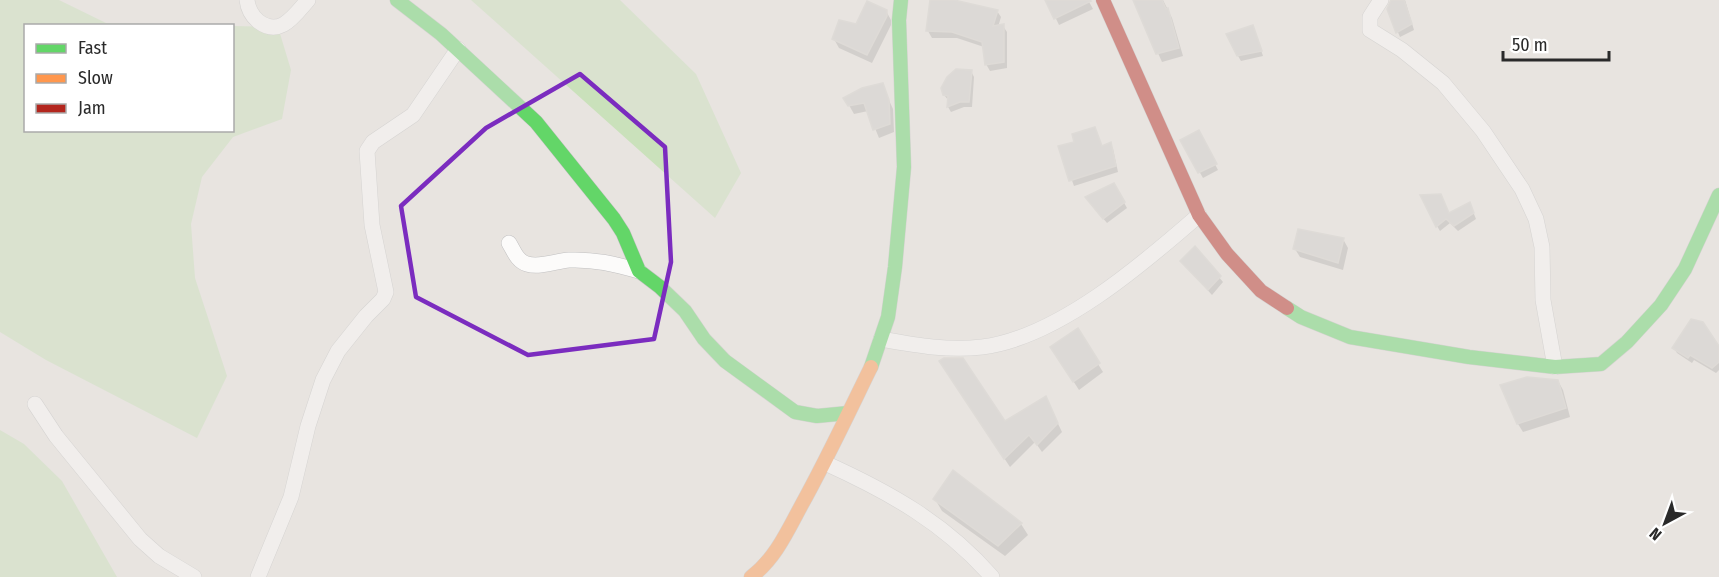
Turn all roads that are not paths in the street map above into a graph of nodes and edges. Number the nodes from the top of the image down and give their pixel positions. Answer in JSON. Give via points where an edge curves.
{"nodes":[{"id":1,"x":247,"y":0,"type":"edge"},
{"id":2,"x":308,"y":0,"type":"edge"},
{"id":3,"x":397,"y":0,"type":"edge"},
{"id":4,"x":901,"y":0,"type":"edge"},
{"id":5,"x":1103,"y":0,"type":"edge"},
{"id":6,"x":1381,"y":0,"type":"edge"},
{"id":7,"x":458,"y":49,"type":"junction"},
{"id":8,"x":1719,"y":195,"type":"edge"},
{"id":9,"x":1199,"y":215,"type":"junction"},
{"id":10,"x":509,"y":243,"type":"dead end"},
{"id":11,"x":639,"y":271,"type":"junction"},
{"id":12,"x":881,"y":339,"type":"junction"},
{"id":13,"x":1555,"y":367,"type":"junction"},
{"id":14,"x":35,"y":404,"type":"dead end"},
{"id":15,"x":848,"y":413,"type":"junction"},
{"id":16,"x":825,"y":463,"type":"junction"},
{"id":17,"x":194,"y":577,"type":"edge"},
{"id":18,"x":258,"y":577,"type":"edge"},
{"id":19,"x":751,"y":577,"type":"edge"},
{"id":20,"x":992,"y":577,"type":"edge"}],
"edges":[{"from":1,"to":2,"type":"street","via":[[254,17],[266,27],[278,27]]},
{"from":3,"to":7,"type":"street"},
{"from":4,"to":12,"type":"street","via":[[904,167],[896,267]]},
{"from":5,"to":9,"type":"street"},
{"from":6,"to":13,"type":"street","via":[[1370,17],[1370,30],[1424,65],[1443,83],[1483,131],[1522,189],[1536,219],[1542,247],[1543,300]]},
{"from":7,"to":11,"type":"street","via":[[536,122],[614,219]]},
{"from":7,"to":18,"type":"street","via":[[413,115],[373,142],[367,152],[372,225],[386,291],[338,351],[323,380],[291,497]]},
{"from":8,"to":13,"type":"street","via":[[1685,269],[1661,305],[1627,342],[1601,364]]},
{"from":9,"to":12,"type":"street","via":[[1148,260],[1060,320],[1020,339],[982,347],[940,349]]},
{"from":9,"to":13,"type":"street","via":[[1261,291],[1301,317],[1350,337]]},
{"from":10,"to":11,"type":"street","via":[[517,258],[527,264],[603,261]]},
{"from":11,"to":15,"type":"street","via":[[685,311],[724,361],[775,399],[795,412],[817,416]]},
{"from":12,"to":15,"type":"street"},
{"from":14,"to":17,"type":"street","via":[[56,436],[140,539]]},
{"from":15,"to":16,"type":"street"},
{"from":16,"to":19,"type":"street","via":[[779,546]]},
{"from":16,"to":20,"type":"street","via":[[902,500],[951,535]]}]}
